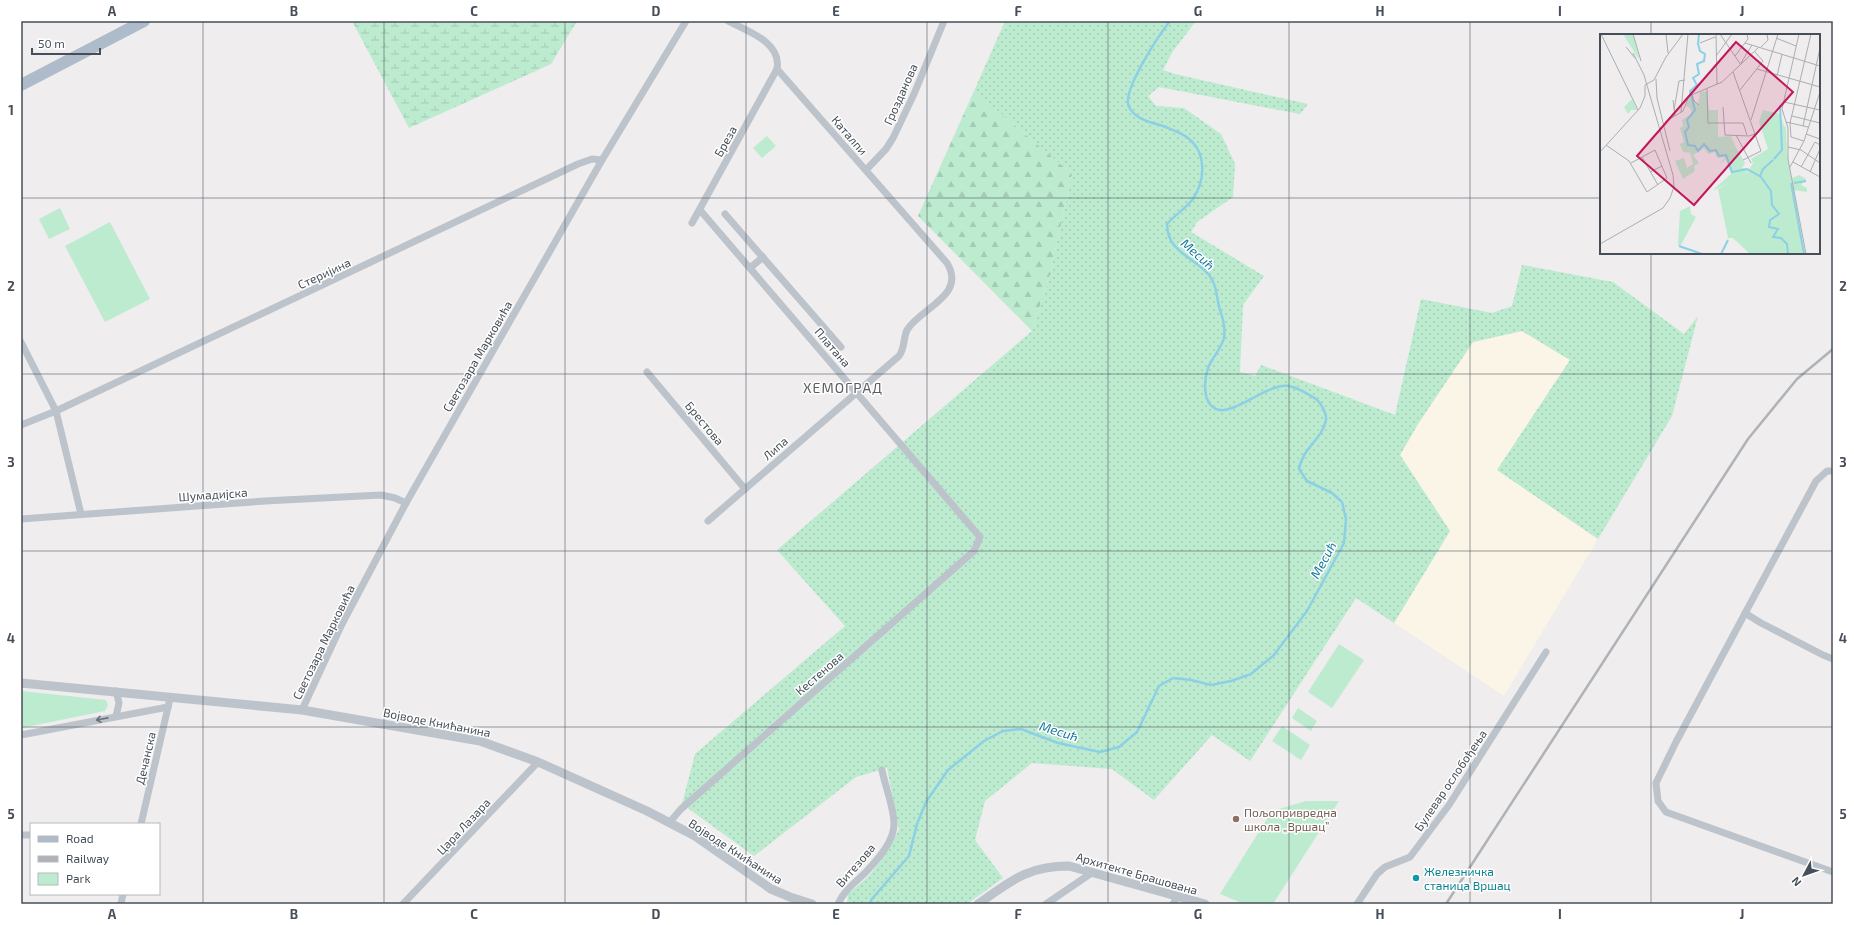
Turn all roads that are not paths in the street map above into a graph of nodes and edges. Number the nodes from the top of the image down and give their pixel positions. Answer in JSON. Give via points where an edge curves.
{"nodes":[{"id":1,"x":144,"y":21,"type":"edge"},
{"id":2,"x":686,"y":21,"type":"edge"},
{"id":3,"x":728,"y":21,"type":"edge"},
{"id":4,"x":944,"y":21,"type":"edge"},
{"id":5,"x":777,"y":69,"type":"junction"},
{"id":6,"x":21,"y":85,"type":"edge"},
{"id":7,"x":602,"y":160,"type":"junction"},
{"id":8,"x":866,"y":170,"type":"junction"},
{"id":9,"x":700,"y":210,"type":"junction"},
{"id":10,"x":725,"y":214,"type":"dead end"},
{"id":11,"x":692,"y":224,"type":"dead end"},
{"id":12,"x":763,"y":257,"type":"junction"},
{"id":13,"x":750,"y":268,"type":"junction"},
{"id":14,"x":952,"y":274,"type":"joint"},
{"id":15,"x":21,"y":342,"type":"edge"},
{"id":16,"x":841,"y":347,"type":"dead end"},
{"id":17,"x":647,"y":372,"type":"dead end"},
{"id":18,"x":857,"y":392,"type":"junction"},
{"id":19,"x":56,"y":411,"type":"junction"},
{"id":20,"x":21,"y":425,"type":"edge"},
{"id":21,"x":1833,"y":470,"type":"edge"},
{"id":22,"x":745,"y":489,"type":"junction"},
{"id":23,"x":406,"y":503,"type":"junction"},
{"id":24,"x":81,"y":514,"type":"junction"},
{"id":25,"x":21,"y":519,"type":"edge"},
{"id":26,"x":708,"y":521,"type":"dead end"},
{"id":27,"x":980,"y":537,"type":"joint"},
{"id":28,"x":1745,"y":613,"type":"junction"},
{"id":29,"x":1546,"y":652,"type":"dead end"},
{"id":30,"x":1833,"y":659,"type":"edge"},
{"id":31,"x":21,"y":682,"type":"edge"},
{"id":32,"x":116,"y":691,"type":"junction"},
{"id":33,"x":170,"y":697,"type":"junction"},
{"id":34,"x":168,"y":706,"type":"junction"},
{"id":35,"x":302,"y":710,"type":"junction"},
{"id":36,"x":116,"y":716,"type":"junction"},
{"id":37,"x":21,"y":735,"type":"edge"},
{"id":38,"x":538,"y":762,"type":"junction"},
{"id":39,"x":882,"y":770,"type":"dead end"},
{"id":40,"x":141,"y":823,"type":"edge"},
{"id":41,"x":669,"y":823,"type":"junction"},
{"id":42,"x":1094,"y":872,"type":"junction"},
{"id":43,"x":1833,"y":872,"type":"edge"},
{"id":44,"x":1175,"y":900,"type":"edge"},
{"id":45,"x":402,"y":904,"type":"edge"},
{"id":46,"x":812,"y":904,"type":"edge"},
{"id":47,"x":838,"y":904,"type":"edge"},
{"id":48,"x":978,"y":904,"type":"edge"},
{"id":49,"x":1046,"y":904,"type":"edge"},
{"id":50,"x":1205,"y":904,"type":"edge"},
{"id":51,"x":1357,"y":904,"type":"edge"}],
"edges":[{"from":1,"to":6,"type":"main road"},
{"from":2,"to":7,"type":"street","name":"Светозара Марковића"},
{"from":3,"to":5,"type":"street","via":[[772,47],[777,56]]},
{"from":4,"to":8,"type":"street","name":"Грозданова","via":[[893,138]]},
{"from":5,"to":8,"type":"street","name":"Каталпи"},
{"from":5,"to":9,"type":"street","name":"Бреза"},
{"from":7,"to":19,"type":"street","name":"Стеријина","via":[[592,159],[578,164]]},
{"from":7,"to":23,"type":"street","name":"Светозара Марковића"},
{"from":8,"to":14,"type":"street","name":"Каталпи","via":[[947,263]]},
{"from":9,"to":11,"type":"street","name":"Бреза"},
{"from":9,"to":13,"type":"street","name":"Платана"},
{"from":10,"to":12,"type":"street"},
{"from":12,"to":13,"type":"street"},
{"from":12,"to":16,"type":"street"},
{"from":13,"to":18,"type":"street","name":"Платана"},
{"from":14,"to":18,"type":"street","name":"Липа","via":[[952,284],[948,292],[907,331],[901,353]]},
{"from":15,"to":19,"type":"street"},
{"from":17,"to":22,"type":"street","name":"Брестова"},
{"from":18,"to":22,"type":"street","name":"Липа"},
{"from":18,"to":27,"type":"street","name":"Платана"},
{"from":19,"to":20,"type":"street","name":"Стеријина"},
{"from":19,"to":24,"type":"street"},
{"from":21,"to":28,"type":"street","via":[[1827,471],[1816,481]]},
{"from":22,"to":26,"type":"street","name":"Липа"},
{"from":23,"to":24,"type":"street","name":"Шумадијска","via":[[380,496]]},
{"from":23,"to":35,"type":"street","name":"Светозара Марковића","via":[[342,624]]},
{"from":24,"to":25,"type":"street","name":"Шумадијска"},
{"from":27,"to":41,"type":"street","name":"Кестенова","via":[[974,551],[681,809]]},
{"from":28,"to":30,"type":"street"},
{"from":28,"to":43,"type":"street","via":[[1656,783],[1658,801],[1666,812],[1680,819]]},
{"from":29,"to":51,"type":"street","name":"Булевар ослобођења","via":[[1449,805],[1410,857],[1385,867],[1377,874]]},
{"from":31,"to":32,"type":"street","name":"Војводе Книћанина"},
{"from":32,"to":33,"type":"street","name":"Војводе Книћанина"},
{"from":32,"to":36,"type":"street","via":[[120,703]]},
{"from":33,"to":34,"type":"street","name":"Дечанска"},
{"from":33,"to":35,"type":"street","name":"Војводе Книћанина"},
{"from":34,"to":36,"type":"street"},
{"from":34,"to":40,"type":"street","name":"Дечанска"},
{"from":35,"to":38,"type":"street","name":"Војводе Книћанина","via":[[480,741]]},
{"from":36,"to":37,"type":"street","one_way":true},
{"from":38,"to":41,"type":"street","name":"Војводе Книћанина","via":[[648,811]]},
{"from":38,"to":45,"type":"street","name":"Цара Лазара"},
{"from":39,"to":47,"type":"street","name":"Витезова","via":[[894,825],[890,838],[881,854],[847,889]]},
{"from":41,"to":46,"type":"street","name":"Војводе Книћанина","via":[[720,852],[771,889]]},
{"from":42,"to":44,"type":"street","name":"Архитекте Брашована"},
{"from":42,"to":48,"type":"street","name":"Архитекте Брашована","via":[[1069,866],[1049,866],[1034,870],[1015,879]]},
{"from":42,"to":49,"type":"street"},
{"from":44,"to":50,"type":"street","name":"Архитекте Брашована"}]}
